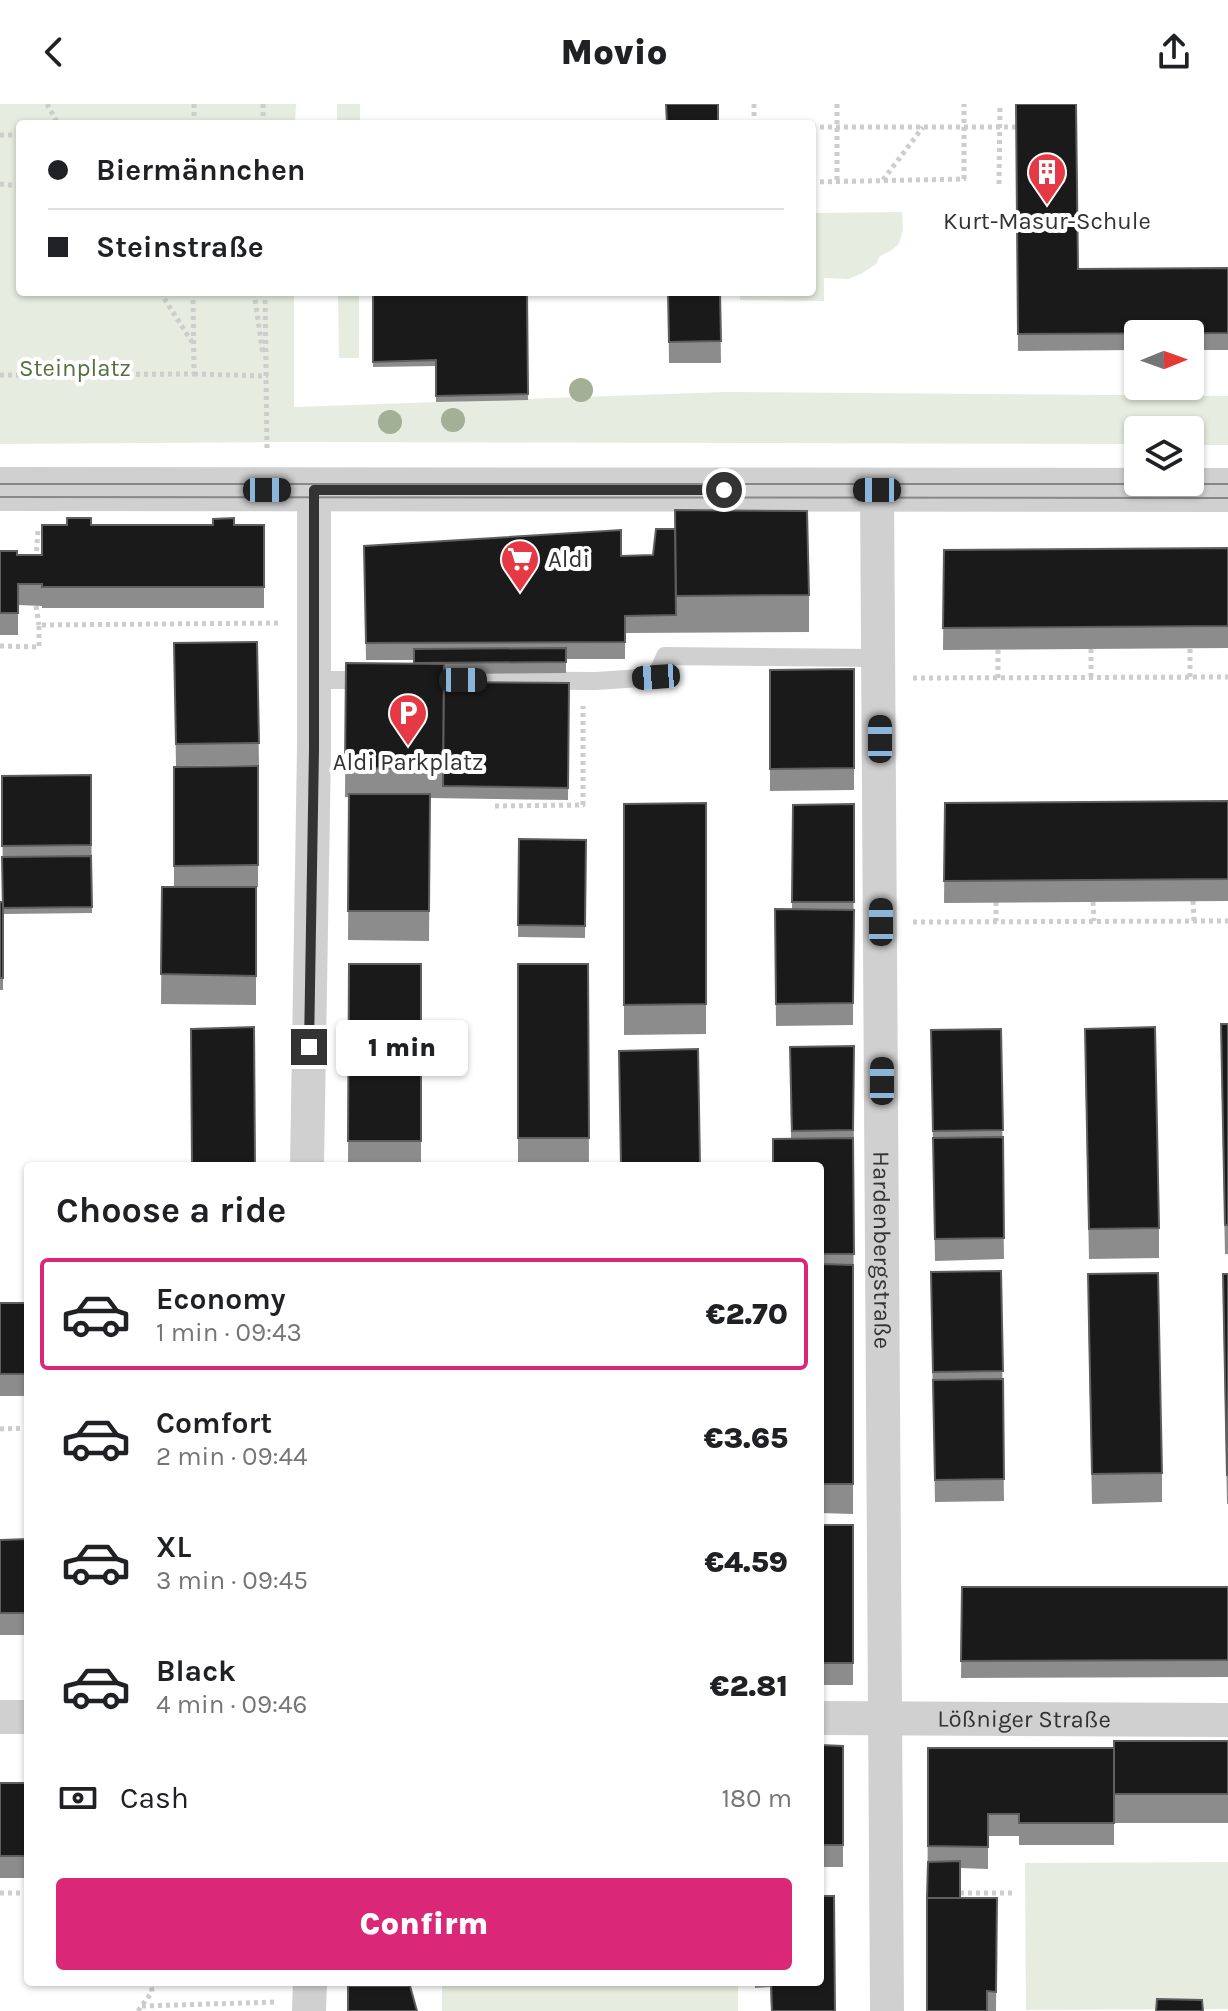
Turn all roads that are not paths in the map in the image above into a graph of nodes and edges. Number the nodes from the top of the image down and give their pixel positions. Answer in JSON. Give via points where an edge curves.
{"nodes":[{"id":1,"x":0,"y":489,"type":"edge"},
{"id":2,"x":314,"y":490,"type":"junction"},
{"id":3,"x":877,"y":490,"type":"junction"},
{"id":4,"x":1228,"y":490,"type":"edge"},
{"id":5,"x":880,"y":668,"type":"junction"},
{"id":6,"x":314,"y":680,"type":"junction"},
{"id":7,"x":307,"y":1162,"type":"edge"},
{"id":8,"x":0,"y":1717,"type":"edge"},
{"id":9,"x":24,"y":1717,"type":"edge"},
{"id":10,"x":824,"y":1718,"type":"edge"},
{"id":11,"x":884,"y":1718,"type":"junction"},
{"id":12,"x":1228,"y":1720,"type":"edge"},
{"id":13,"x":887,"y":2011,"type":"edge"}],
"edges":[{"from":1,"to":2,"type":"street"},
{"from":2,"to":3,"type":"street"},
{"from":2,"to":6,"type":"street"},
{"from":3,"to":4,"type":"street"},
{"from":3,"to":5,"type":"street","name":"Hardenbergstraße"},
{"from":5,"to":6,"type":"lane","via":[[665,656],[656,677]]},
{"from":5,"to":11,"type":"street","name":"Hardenbergstraße"},
{"from":6,"to":7,"type":"street"},
{"from":8,"to":9,"type":"street"},
{"from":10,"to":11,"type":"street","name":"Lößniger Straße"},
{"from":11,"to":12,"type":"street","name":"Lößniger Straße"},
{"from":11,"to":13,"type":"street","name":"Hardenbergstraße"}]}
